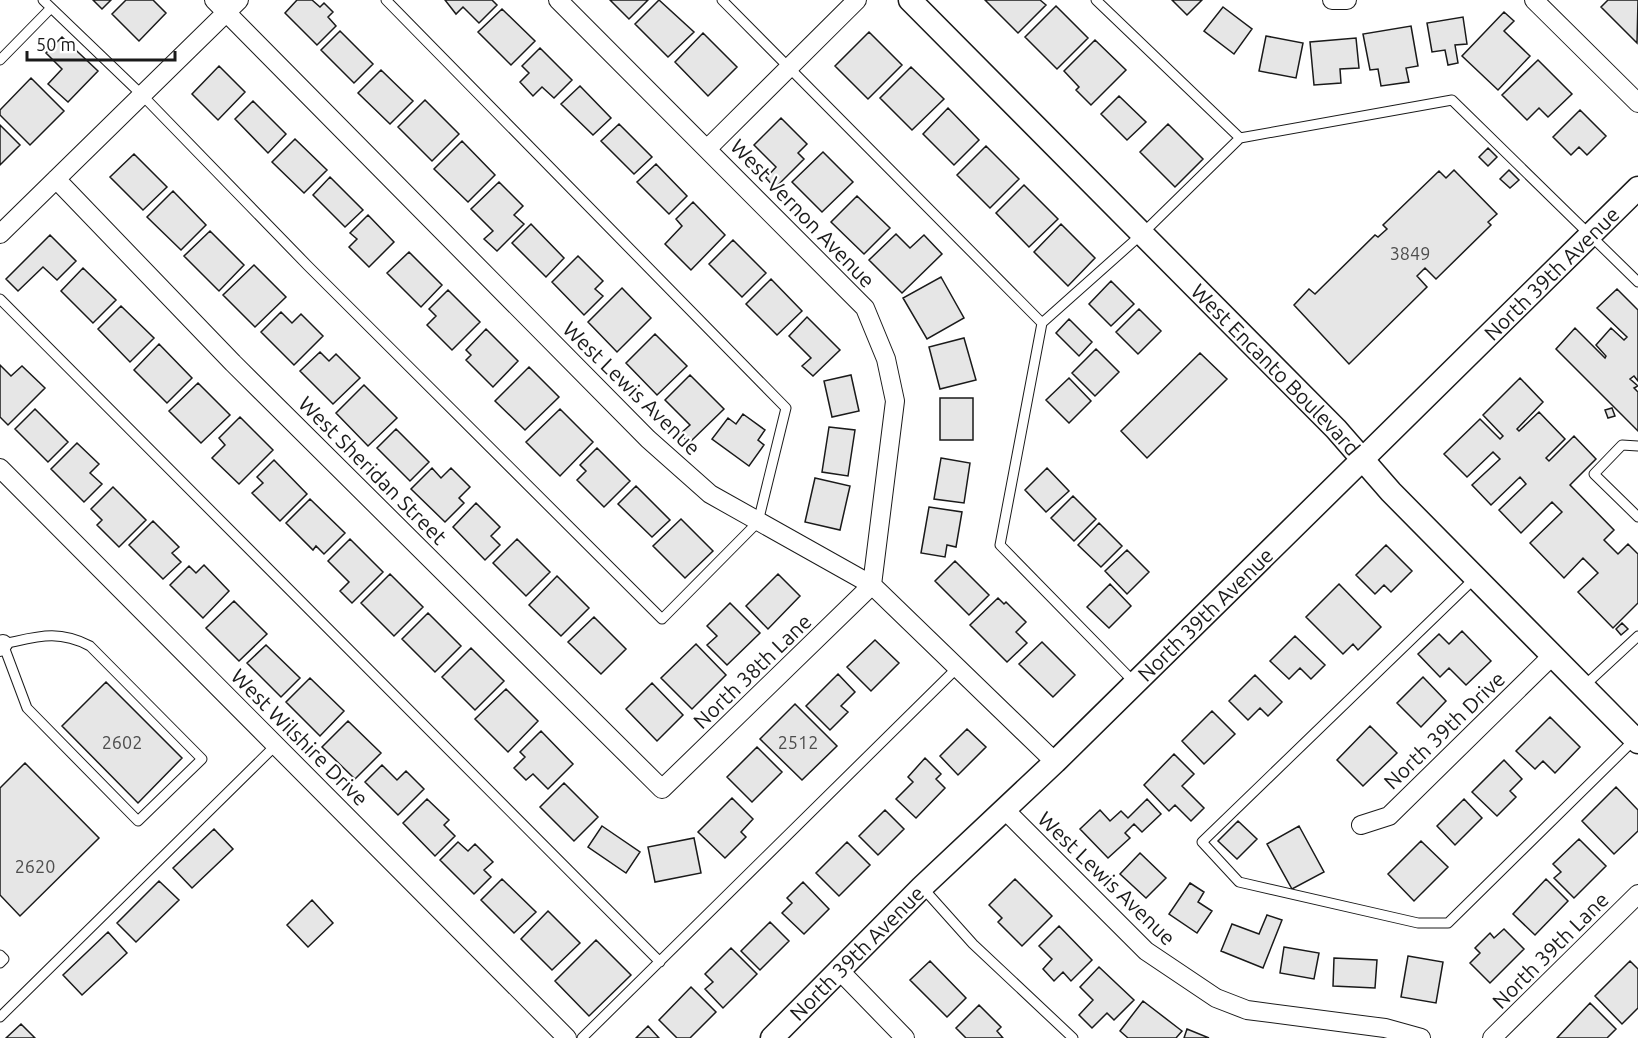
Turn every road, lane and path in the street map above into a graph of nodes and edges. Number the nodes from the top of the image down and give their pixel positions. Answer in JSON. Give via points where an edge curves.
{"nodes":[{"id":1,"x":43,"y":0,"type":"edge"},
{"id":2,"x":386,"y":0,"type":"edge"},
{"id":3,"x":558,"y":0,"type":"edge"},
{"id":4,"x":722,"y":0,"type":"edge"},
{"id":5,"x":857,"y":0,"type":"edge"},
{"id":6,"x":910,"y":0,"type":"edge"},
{"id":7,"x":1096,"y":0,"type":"edge"},
{"id":8,"x":1332,"y":0,"type":"edge"},
{"id":9,"x":1347,"y":0,"type":"edge"},
{"id":10,"x":1534,"y":0,"type":"edge"},
{"id":11,"x":226,"y":4,"type":"edge"},
{"id":12,"x":51,"y":8,"type":"junction"},
{"id":13,"x":0,"y":60,"type":"edge"},
{"id":14,"x":789,"y":68,"type":"junction"},
{"id":15,"x":142,"y":95,"type":"junction"},
{"id":16,"x":1638,"y":103,"type":"edge"},
{"id":17,"x":1239,"y":138,"type":"junction"},
{"id":18,"x":708,"y":148,"type":"junction"},
{"id":19,"x":56,"y":179,"type":"junction"},
{"id":20,"x":1638,"y":188,"type":"edge"},
{"id":21,"x":1143,"y":233,"type":"junction"},
{"id":22,"x":0,"y":234,"type":"edge"},
{"id":23,"x":1592,"y":237,"type":"junction"},
{"id":24,"x":1638,"y":282,"type":"edge"},
{"id":25,"x":0,"y":299,"type":"edge"},
{"id":26,"x":1042,"y":323,"type":"junction"},
{"id":27,"x":1638,"y":446,"type":"edge"},
{"id":28,"x":1363,"y":460,"type":"junction"},
{"id":29,"x":0,"y":468,"type":"edge"},
{"id":30,"x":1638,"y":517,"type":"edge"},
{"id":31,"x":758,"y":522,"type":"junction"},
{"id":32,"x":1475,"y":578,"type":"junction"},
{"id":33,"x":872,"y":585,"type":"junction"},
{"id":34,"x":1638,"y":636,"type":"edge"},
{"id":35,"x":1,"y":642,"type":"edge"},
{"id":36,"x":1552,"y":656,"type":"junction"},
{"id":37,"x":957,"y":668,"type":"junction"},
{"id":38,"x":1134,"y":682,"type":"junction"},
{"id":39,"x":1583,"y":687,"type":"junction"},
{"id":40,"x":1637,"y":741,"type":"edge"},
{"id":41,"x":276,"y":745,"type":"junction"},
{"id":42,"x":1055,"y":762,"type":"junction"},
{"id":43,"x":662,"y":789,"type":"joint"},
{"id":44,"x":1005,"y":810,"type":"junction"},
{"id":45,"x":1361,"y":825,"type":"dead end"},
{"id":46,"x":922,"y":887,"type":"junction"},
{"id":47,"x":1638,"y":894,"type":"edge"},
{"id":48,"x":0,"y":955,"type":"edge"},
{"id":49,"x":660,"y":962,"type":"junction"},
{"id":50,"x":0,"y":963,"type":"edge"},
{"id":51,"x":839,"y":970,"type":"junction"},
{"id":52,"x":0,"y":1017,"type":"edge"},
{"id":53,"x":567,"y":1038,"type":"edge"},
{"id":54,"x":582,"y":1038,"type":"edge"},
{"id":55,"x":771,"y":1038,"type":"edge"},
{"id":56,"x":905,"y":1038,"type":"edge"},
{"id":57,"x":1072,"y":1038,"type":"edge"},
{"id":58,"x":1421,"y":1038,"type":"edge"},
{"id":59,"x":1492,"y":1038,"type":"edge"}],
"edges":[{"from":1,"to":12,"type":"lane"},
{"from":2,"to":31,"type":"lane","via":[[786,408]]},
{"from":3,"to":18,"type":"street","name":"West Vernon Avenue"},
{"from":4,"to":14,"type":"lane"},
{"from":5,"to":14,"type":"street"},
{"from":6,"to":21,"type":"street","name":"West Encanto Boulevard"},
{"from":7,"to":17,"type":"lane"},
{"from":8,"to":9,"type":"street"},
{"from":10,"to":16,"type":"street"},
{"from":11,"to":15,"type":"street"},
{"from":11,"to":31,"type":"street","name":"West Lewis Avenue","via":[[648,440],[710,494]]},
{"from":12,"to":13,"type":"lane"},
{"from":12,"to":15,"type":"lane"},
{"from":14,"to":18,"type":"street"},
{"from":14,"to":26,"type":"lane"},
{"from":15,"to":19,"type":"street"},
{"from":15,"to":31,"type":"lane","via":[[662,619]]},
{"from":17,"to":21,"type":"lane"},
{"from":17,"to":23,"type":"lane","via":[[1452,100]]},
{"from":18,"to":33,"type":"street","name":"West Vernon Avenue","via":[[865,308],[886,359],[895,401]]},
{"from":19,"to":22,"type":"street"},
{"from":19,"to":43,"type":"street","name":"West Sheridan Street","via":[[233,363]]},
{"from":20,"to":23,"type":"street","name":"North 39th Avenue"},
{"from":21,"to":26,"type":"lane"},
{"from":21,"to":28,"type":"street","name":"West Encanto Boulevard"},
{"from":23,"to":24,"type":"lane"},
{"from":23,"to":28,"type":"street","name":"North 39th Avenue"},
{"from":25,"to":49,"type":"lane"},
{"from":26,"to":38,"type":"lane","via":[[1000,545]]},
{"from":27,"to":30,"type":"lane","via":[[1622,445],[1594,474]]},
{"from":28,"to":32,"type":"street","name":"West Encanto Boulevard"},
{"from":28,"to":38,"type":"street","name":"North 39th Avenue"},
{"from":29,"to":41,"type":"street","name":"West Wilshire Drive"},
{"from":31,"to":33,"type":"street","name":"West Lewis Avenue"},
{"from":32,"to":36,"type":"street","name":"West Encanto Boulevard"},
{"from":32,"to":40,"type":"lane","via":[[1202,842],[1239,882],[1418,923],[1448,923]]},
{"from":33,"to":37,"type":"street","name":"West Lewis Avenue"},
{"from":33,"to":43,"type":"street","name":"North 38th Lane"},
{"from":34,"to":39,"type":"lane"},
{"from":35,"to":35,"type":"lane","via":[[27,708],[138,821],[202,759],[90,646],[72,636],[49,634]]},
{"from":36,"to":39,"type":"street","name":"West Encanto Boulevard"},
{"from":36,"to":45,"type":"street","name":"North 39th Drive","via":[[1389,816]]},
{"from":37,"to":42,"type":"street","name":"West Lewis Avenue"},
{"from":37,"to":49,"type":"lane"},
{"from":38,"to":42,"type":"street","name":"North 39th Avenue"},
{"from":39,"to":40,"type":"street","name":"West Encanto Boulevard"},
{"from":41,"to":52,"type":"lane"},
{"from":41,"to":53,"type":"street","name":"West Wilshire Drive"},
{"from":42,"to":44,"type":"street","name":"North 39th Avenue"},
{"from":44,"to":46,"type":"street","name":"North 39th Avenue"},
{"from":44,"to":58,"type":"street","name":"West Lewis Avenue","via":[[1146,951],[1216,998],[1247,1010],[1385,1028]]},
{"from":46,"to":51,"type":"street","name":"North 39th Avenue"},
{"from":46,"to":57,"type":"lane","via":[[973,944]]},
{"from":47,"to":59,"type":"street","name":"North 39th Lane"},
{"from":48,"to":50,"type":"lane","via":[[4,959]]},
{"from":49,"to":54,"type":"lane"},
{"from":51,"to":55,"type":"street","name":"North 39th Avenue"},
{"from":51,"to":56,"type":"street"}]}
